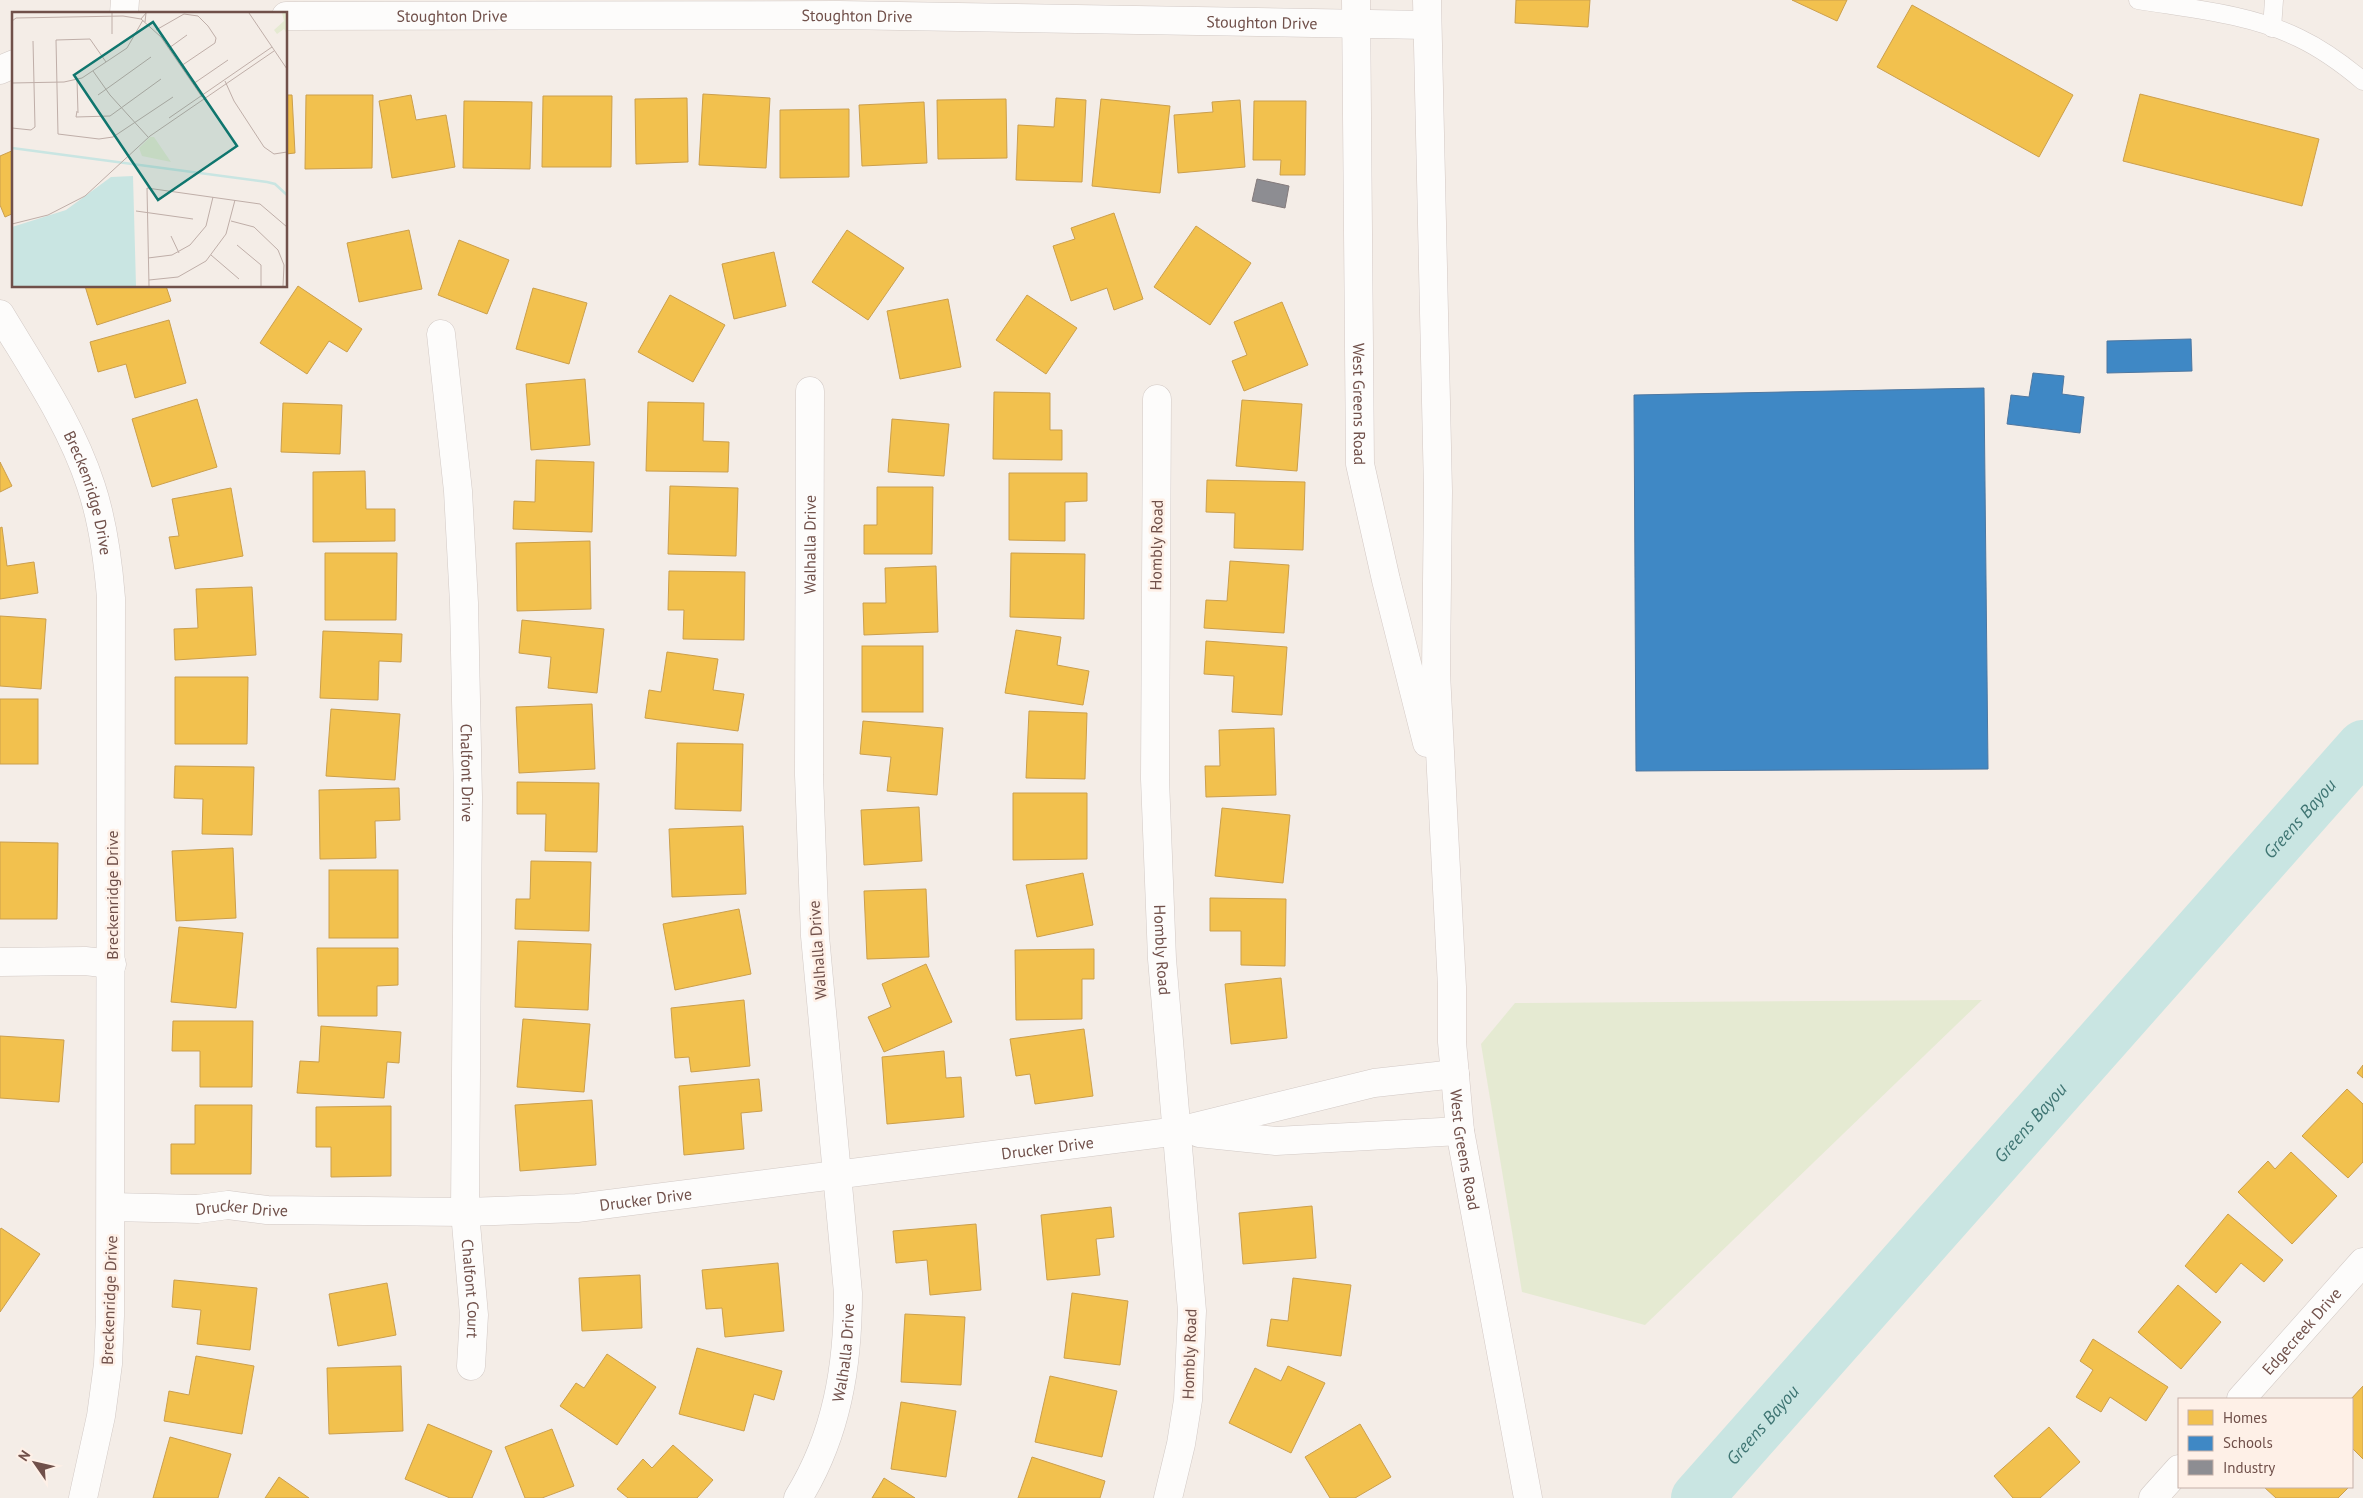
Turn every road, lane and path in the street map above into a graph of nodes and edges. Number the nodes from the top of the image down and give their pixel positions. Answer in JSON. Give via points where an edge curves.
{"nodes":[{"id":1,"x":2138,"y":0,"type":"edge"},
{"id":2,"x":2274,"y":0,"type":"edge"},
{"id":3,"x":472,"y":8,"type":"edge"},
{"id":4,"x":815,"y":8,"type":"edge"},
{"id":5,"x":1158,"y":10,"type":"edge"},
{"id":6,"x":1356,"y":12,"type":"edge"},
{"id":7,"x":1427,"y":12,"type":"edge"},
{"id":8,"x":288,"y":16,"type":"edge"},
{"id":9,"x":2272,"y":28,"type":"junction"},
{"id":10,"x":12,"y":65,"type":"edge"},
{"id":11,"x":0,"y":70,"type":"edge"},
{"id":12,"x":2363,"y":80,"type":"edge"},
{"id":13,"x":0,"y":314,"type":"edge"},
{"id":14,"x":441,"y":334,"type":"dead end"},
{"id":15,"x":810,"y":391,"type":"dead end"},
{"id":16,"x":1157,"y":399,"type":"dead end"},
{"id":17,"x":1441,"y":798,"type":"junction"},
{"id":18,"x":0,"y":962,"type":"edge"},
{"id":19,"x":112,"y":964,"type":"junction"},
{"id":20,"x":1455,"y":1074,"type":"junction"},
{"id":21,"x":1178,"y":1131,"type":"junction"},
{"id":22,"x":1460,"y":1131,"type":"junction"},
{"id":23,"x":836,"y":1174,"type":"junction"},
{"id":24,"x":112,"y":1207,"type":"junction"},
{"id":25,"x":465,"y":1212,"type":"junction"},
{"id":26,"x":2363,"y":1262,"type":"edge"},
{"id":27,"x":471,"y":1366,"type":"dead end"},
{"id":28,"x":2243,"y":1398,"type":"edge"},
{"id":29,"x":2178,"y":1470,"type":"edge"},
{"id":30,"x":83,"y":1498,"type":"edge"},
{"id":31,"x":798,"y":1498,"type":"edge"},
{"id":32,"x":1170,"y":1498,"type":"edge"},
{"id":33,"x":1528,"y":1498,"type":"edge"},
{"id":34,"x":2153,"y":1498,"type":"edge"}],
"edges":[{"from":1,"to":9,"type":"lane","via":[[2248,20]]},
{"from":2,"to":9,"type":"lane"},
{"from":3,"to":4,"type":"street","name":"Stoughton Drive"},
{"from":3,"to":8,"type":"street","name":"Stoughton Drive"},
{"from":4,"to":5,"type":"street","name":"Stoughton Drive"},
{"from":5,"to":6,"type":"street","name":"Stoughton Drive"},
{"from":6,"to":7,"type":"street","name":"Stoughton Drive"},
{"from":6,"to":17,"type":"street","name":"West Greens Road","via":[[1360,464]]},
{"from":7,"to":17,"type":"street","name":"West Greens Road","via":[[1438,492],[1436,673]]},
{"from":9,"to":12,"type":"lane","via":[[2299,38]]},
{"from":10,"to":11,"type":"street"},
{"from":13,"to":19,"type":"street","name":"Breckenridge Drive","via":[[77,450],[91,486],[108,559],[111,598]]},
{"from":14,"to":25,"type":"street","name":"Chalfont Drive","via":[[458,491],[464,603],[468,797]]},
{"from":15,"to":23,"type":"street","name":"Walhalla Drive","via":[[809,775],[815,936]]},
{"from":16,"to":21,"type":"street","name":"Hombly Road","via":[[1155,779],[1162,959]]},
{"from":17,"to":20,"type":"street","name":"West Greens Road"},
{"from":18,"to":19,"type":"street","via":[[85,961]]},
{"from":19,"to":24,"type":"street","name":"Breckenridge Drive"},
{"from":20,"to":21,"type":"street","name":"Drucker Drive","via":[[1374,1083]]},
{"from":20,"to":22,"type":"street","name":"West Greens Road"},
{"from":21,"to":22,"type":"street","name":"Drucker Drive","via":[[1276,1141]]},
{"from":21,"to":23,"type":"street","name":"Drucker Drive"},
{"from":21,"to":32,"type":"street","name":"Hombly Road","via":[[1192,1312],[1191,1357],[1181,1444]]},
{"from":22,"to":33,"type":"street","name":"West Greens Road"},
{"from":23,"to":25,"type":"street","name":"Drucker Drive","via":[[577,1208]]},
{"from":23,"to":31,"type":"street","name":"Walhalla Drive","via":[[848,1293],[848,1337],[842,1384],[831,1428],[814,1473]]},
{"from":24,"to":25,"type":"street","name":"Drucker Drive","via":[[198,1209],[228,1205],[267,1210]]},
{"from":24,"to":30,"type":"street","name":"Breckenridge Drive","via":[[108,1364],[101,1416]]},
{"from":25,"to":27,"type":"street","name":"Chalfont Court","via":[[474,1316]]},
{"from":26,"to":28,"type":"street","name":"Edgecreek Drive"},
{"from":29,"to":34,"type":"street"}]}
